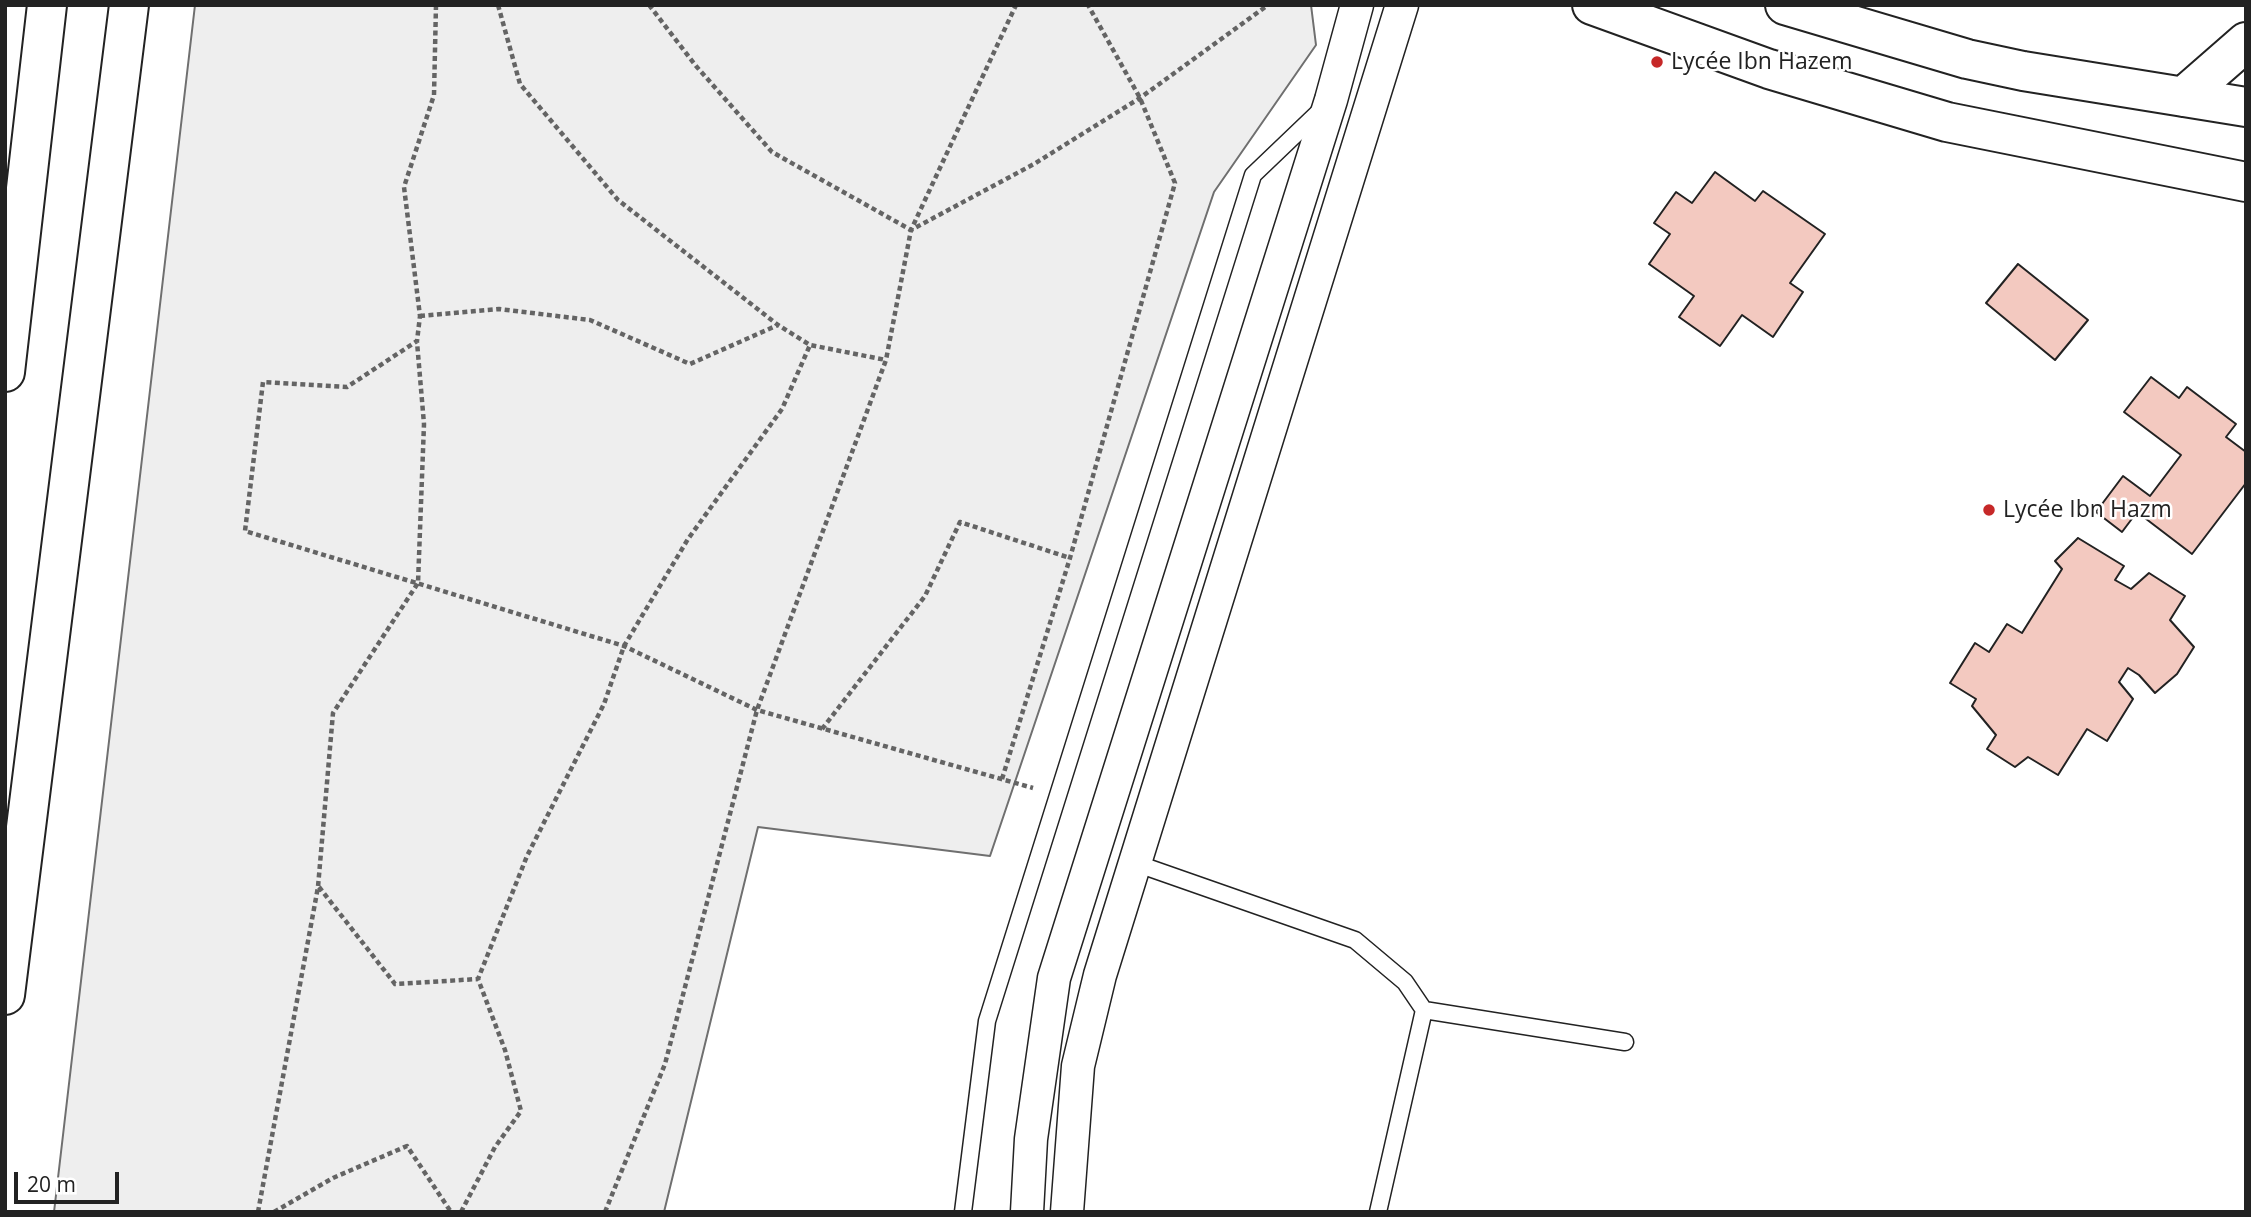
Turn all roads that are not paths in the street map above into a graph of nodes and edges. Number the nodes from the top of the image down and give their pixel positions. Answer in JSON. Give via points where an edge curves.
{"nodes":[{"id":1,"x":47,"y":5,"type":"edge"},
{"id":2,"x":129,"y":5,"type":"edge"},
{"id":3,"x":1357,"y":5,"type":"edge"},
{"id":4,"x":1402,"y":5,"type":"edge"},
{"id":5,"x":1592,"y":5,"type":"edge"},
{"id":6,"x":1785,"y":5,"type":"edge"},
{"id":7,"x":2246,"y":42,"type":"edge"},
{"id":8,"x":2183,"y":97,"type":"junction"},
{"id":9,"x":1331,"y":100,"type":"junction"},
{"id":10,"x":2246,"y":107,"type":"edge"},
{"id":11,"x":2246,"y":182,"type":"edge"},
{"id":12,"x":5,"y":372,"type":"edge"},
{"id":13,"x":1135,"y":863,"type":"junction"},
{"id":14,"x":1087,"y":875,"type":"junction"},
{"id":15,"x":1125,"y":897,"type":"junction"},
{"id":16,"x":5,"y":995,"type":"edge"},
{"id":17,"x":1424,"y":1010,"type":"junction"},
{"id":18,"x":1625,"y":1042,"type":"dead end"},
{"id":19,"x":963,"y":1212,"type":"edge"},
{"id":20,"x":1027,"y":1212,"type":"edge"},
{"id":21,"x":1066,"y":1212,"type":"edge"},
{"id":22,"x":1378,"y":1212,"type":"edge"}],
"edges":[{"from":1,"to":12,"type":"main road"},
{"from":2,"to":16,"type":"main road"},
{"from":3,"to":9,"type":"street"},
{"from":4,"to":13,"type":"street"},
{"from":5,"to":11,"type":"main road","via":[[1769,69],[1947,122]]},
{"from":6,"to":8,"type":"main road","via":[[1978,61]]},
{"from":7,"to":8,"type":"main road"},
{"from":8,"to":10,"type":"main road"},
{"from":9,"to":14,"type":"street"},
{"from":9,"to":19,"type":"lane","via":[[1253,175],[987,1021]]},
{"from":13,"to":15,"type":"street"},
{"from":13,"to":17,"type":"lane","via":[[1355,940],[1405,982]]},
{"from":14,"to":15,"type":"street"},
{"from":14,"to":20,"type":"street","via":[[1054,978],[1031,1139]]},
{"from":15,"to":21,"type":"street","via":[[1078,1066]]},
{"from":17,"to":18,"type":"lane"},
{"from":17,"to":22,"type":"lane"}]}
